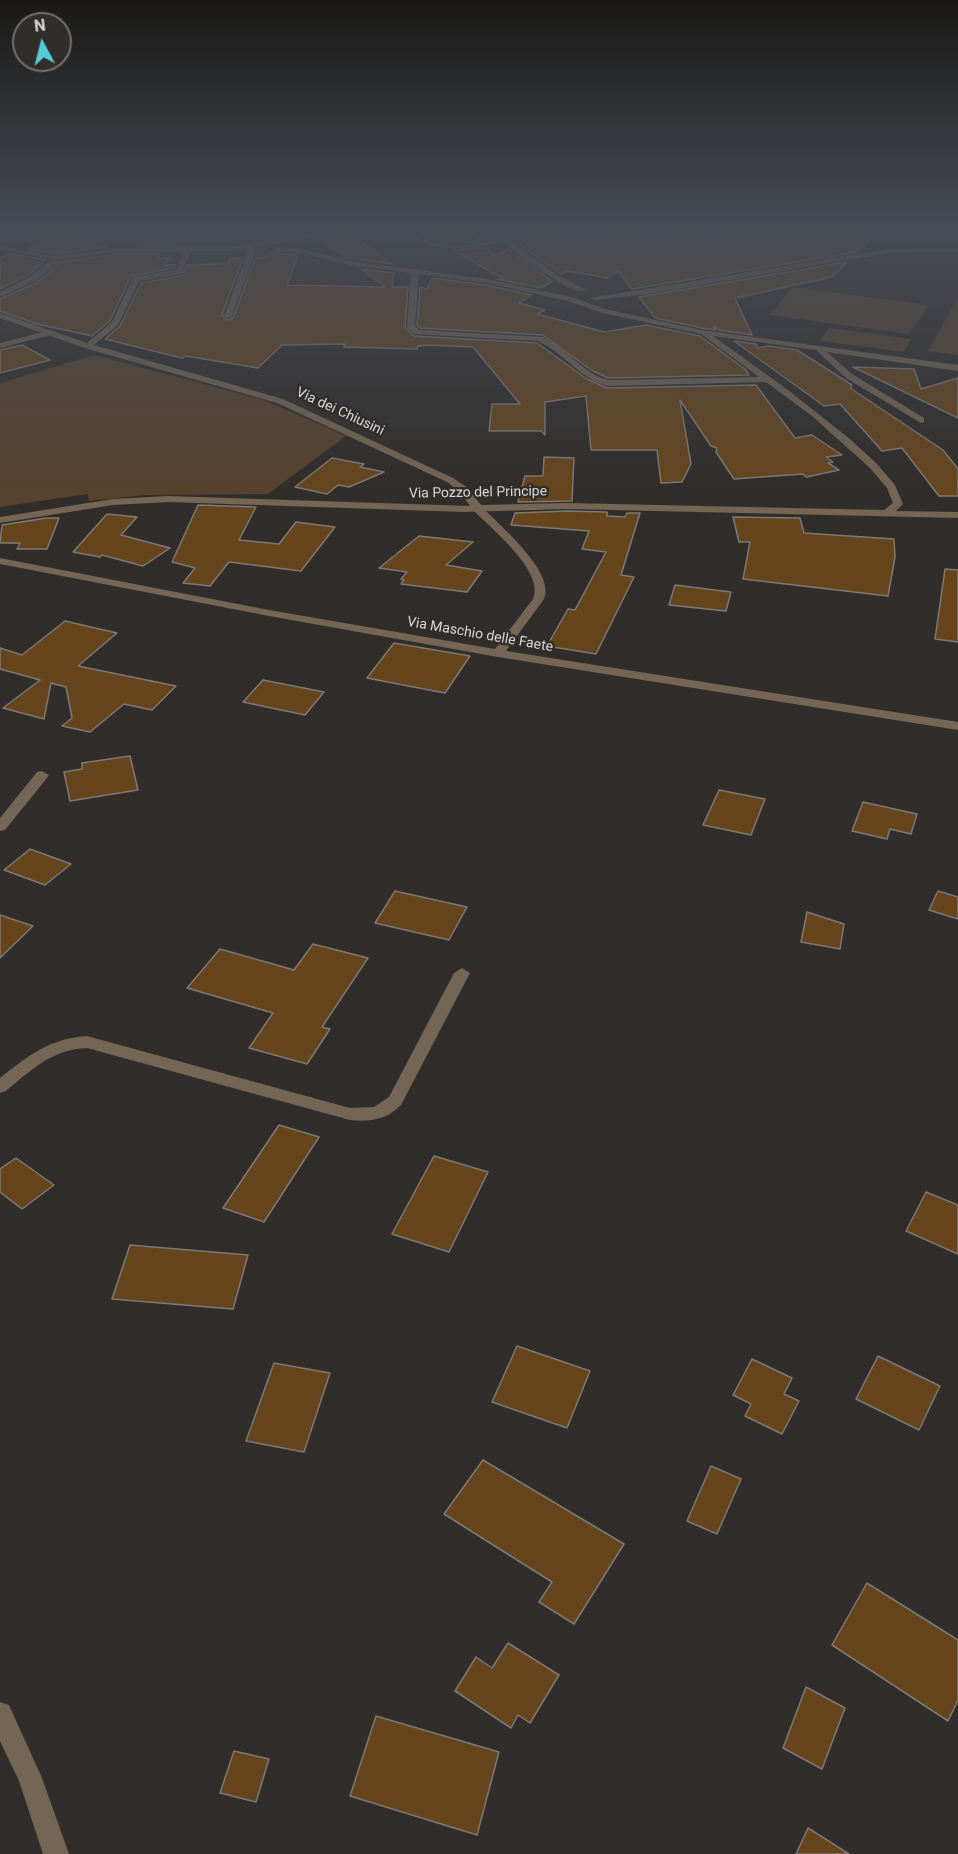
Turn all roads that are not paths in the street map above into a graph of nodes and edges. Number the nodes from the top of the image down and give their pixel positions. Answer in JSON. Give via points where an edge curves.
{"nodes":[{"id":1,"x":11,"y":319,"type":"edge"},
{"id":2,"x":117,"y":319,"type":"edge"},
{"id":3,"x":412,"y":319,"type":"edge"},
{"id":4,"x":633,"y":319,"type":"edge"},
{"id":5,"x":51,"y":332,"type":"junction"},
{"id":6,"x":702,"y":332,"type":"junction"},
{"id":7,"x":0,"y":346,"type":"edge"},
{"id":8,"x":88,"y":346,"type":"junction"},
{"id":9,"x":818,"y":348,"type":"junction"},
{"id":10,"x":958,"y":368,"type":"edge"},
{"id":11,"x":767,"y":379,"type":"junction"},
{"id":12,"x":921,"y":420,"type":"dead end"},
{"id":13,"x":478,"y":509,"type":"junction"},
{"id":14,"x":887,"y":513,"type":"junction"},
{"id":15,"x":958,"y":515,"type":"edge"},
{"id":16,"x":0,"y":520,"type":"edge"},
{"id":17,"x":0,"y":561,"type":"edge"},
{"id":18,"x":498,"y":653,"type":"junction"},
{"id":19,"x":958,"y":726,"type":"edge"},
{"id":20,"x":42,"y":775,"type":"dead end"},
{"id":21,"x":0,"y":826,"type":"edge"},
{"id":22,"x":462,"y":973,"type":"dead end"},
{"id":23,"x":0,"y":1087,"type":"edge"},
{"id":24,"x":0,"y":1714,"type":"edge"},
{"id":25,"x":56,"y":1854,"type":"edge"}],
"edges":[{"from":1,"to":5,"type":"street","name":"Via dei Chiusini"},
{"from":2,"to":8,"type":"street"},
{"from":3,"to":11,"type":"street","via":[[414,331],[540,339],[593,379],[607,383]]},
{"from":4,"to":6,"type":"street"},
{"from":5,"to":7,"type":"street"},
{"from":5,"to":8,"type":"street","name":"Via dei Chiusini"},
{"from":6,"to":9,"type":"street"},
{"from":6,"to":11,"type":"street"},
{"from":8,"to":13,"type":"street","name":"Via dei Chiusini","via":[[296,408],[454,482]]},
{"from":9,"to":10,"type":"street"},
{"from":9,"to":12,"type":"street","via":[[854,380]]},
{"from":11,"to":14,"type":"street","via":[[825,422],[889,481],[899,501]]},
{"from":13,"to":14,"type":"street","name":"Via Pozzo del Principe","via":[[567,506]]},
{"from":13,"to":16,"type":"street","name":"Via Pozzo del Principe","via":[[147,500]]},
{"from":13,"to":18,"type":"street","name":"Via dei Chiusini","via":[[535,569],[541,584],[539,597]]},
{"from":14,"to":15,"type":"street","name":"Via Pozzo del Principe"},
{"from":17,"to":18,"type":"street","name":"Via Maschio delle Faete","via":[[268,614]]},
{"from":18,"to":19,"type":"street","name":"Via Maschio delle Faete"},
{"from":20,"to":21,"type":"street"},
{"from":22,"to":23,"type":"street","via":[[395,1101],[374,1115],[350,1114],[87,1042],[65,1042],[49,1049]]},
{"from":24,"to":25,"type":"street","via":[[30,1778]]}]}
